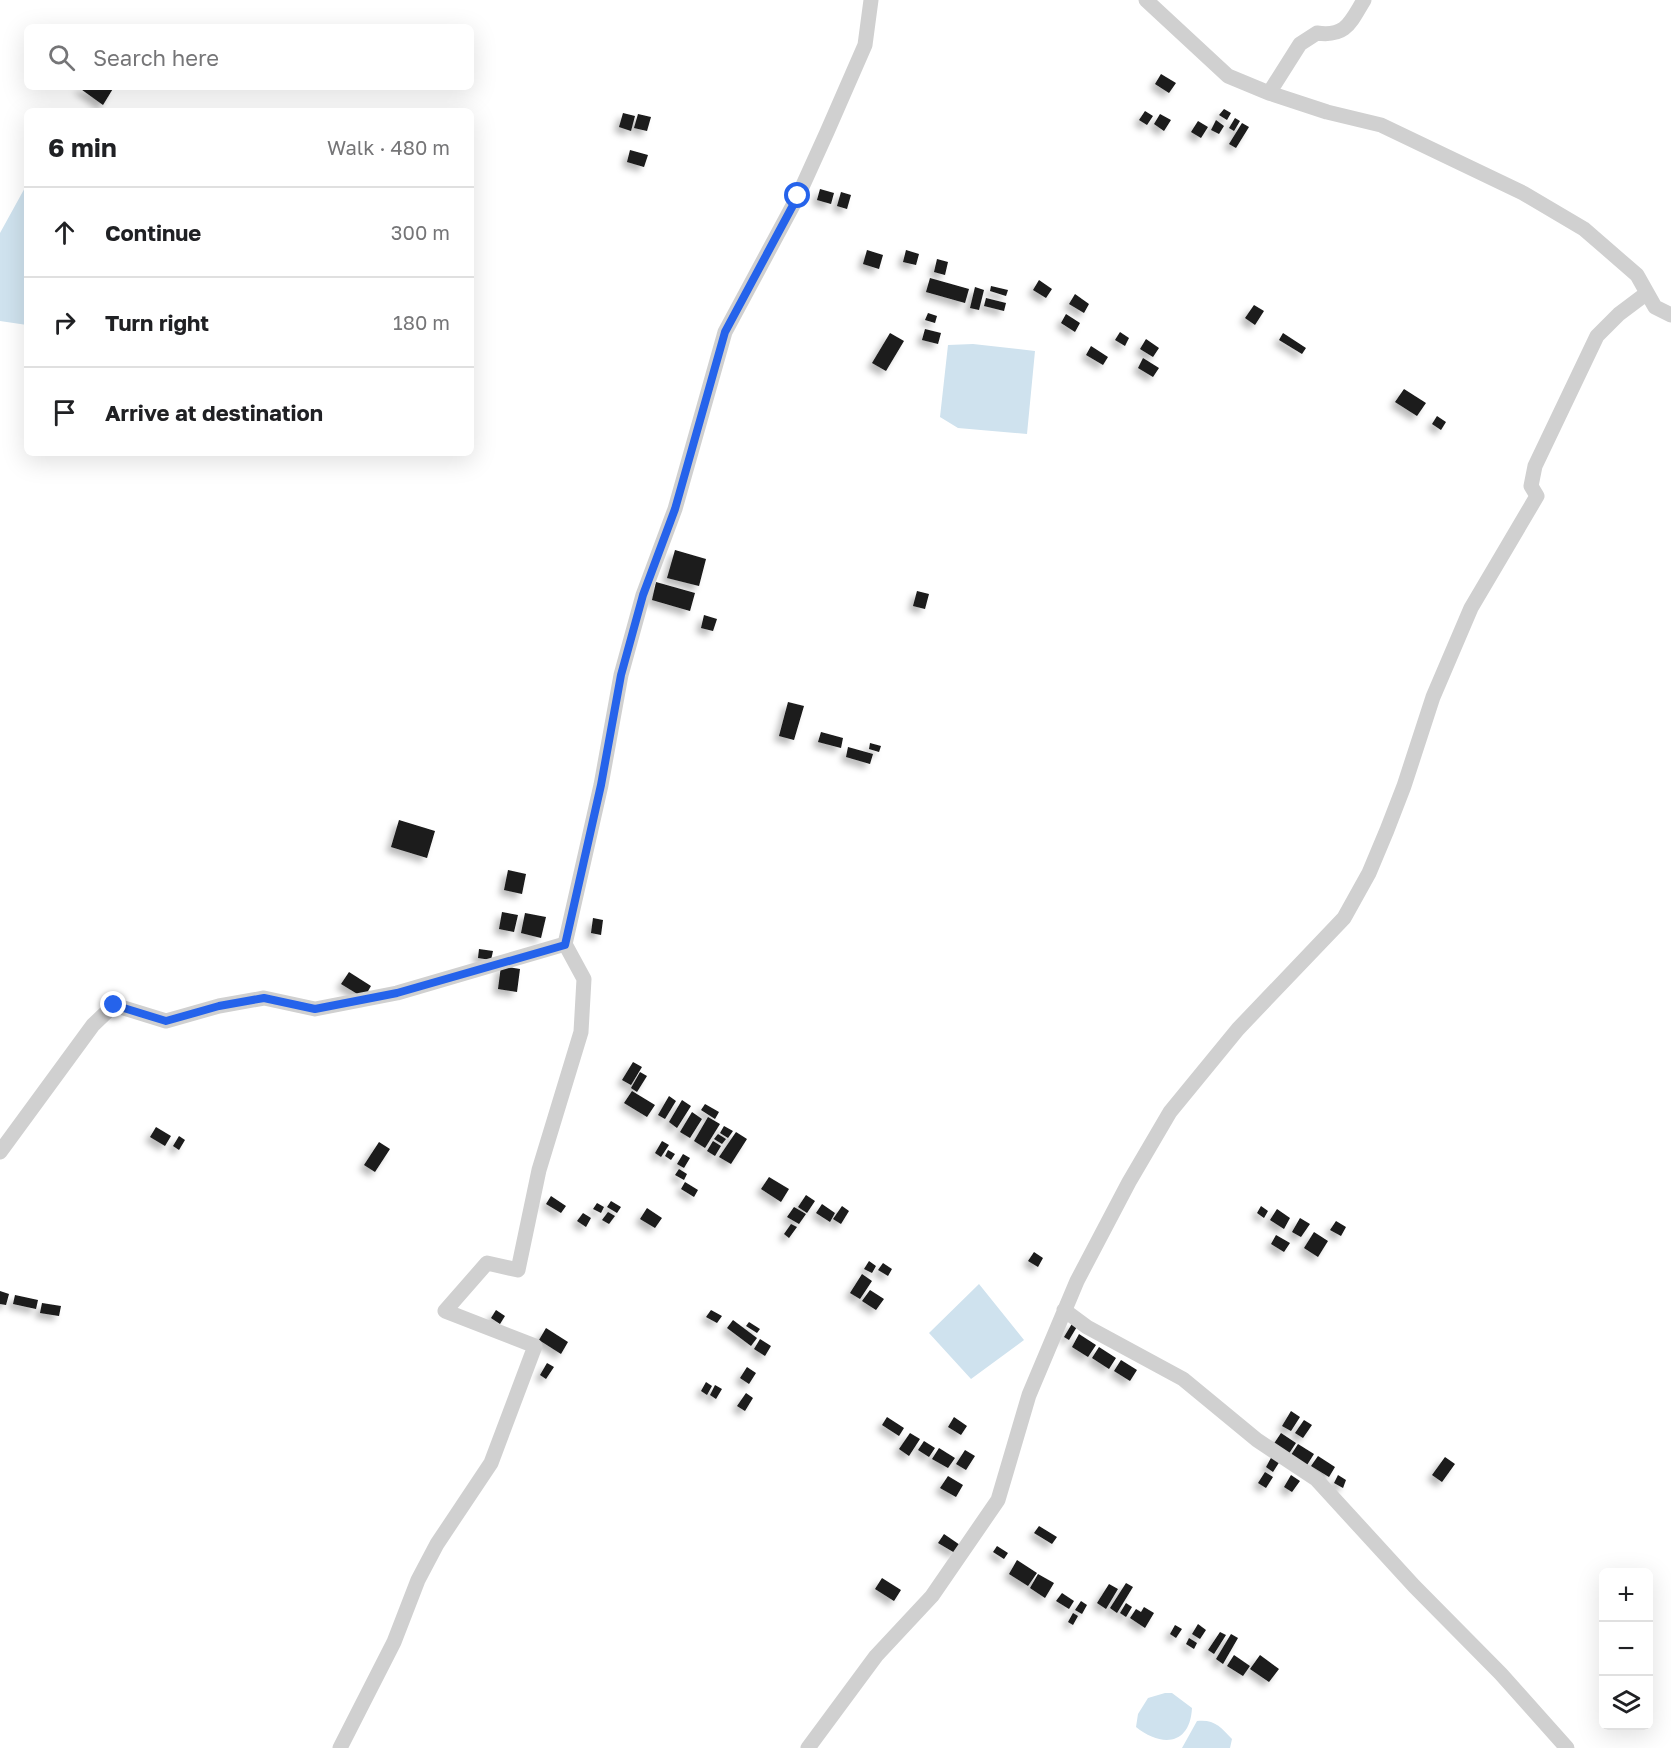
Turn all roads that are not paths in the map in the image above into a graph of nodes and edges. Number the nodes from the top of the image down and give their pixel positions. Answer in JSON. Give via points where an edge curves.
{"nodes":[{"id":1,"x":871,"y":0,"type":"edge"},
{"id":2,"x":1146,"y":0,"type":"edge"},
{"id":3,"x":1364,"y":0,"type":"edge"},
{"id":4,"x":1269,"y":93,"type":"junction"},
{"id":5,"x":1647,"y":293,"type":"junction"},
{"id":6,"x":1671,"y":315,"type":"edge"},
{"id":7,"x":565,"y":945,"type":"junction"},
{"id":8,"x":0,"y":1152,"type":"edge"},
{"id":9,"x":1064,"y":1310,"type":"junction"},
{"id":10,"x":340,"y":1748,"type":"edge"},
{"id":11,"x":808,"y":1748,"type":"edge"},
{"id":12,"x":1567,"y":1748,"type":"edge"}],
"edges":[{"from":1,"to":7,"type":"street","via":[[865,45],[827,132],[798,196],[725,332],[675,509],[643,595],[621,675]]},
{"from":2,"to":4,"type":"street","via":[[1228,76]]},
{"from":3,"to":4,"type":"street","via":[[1344,31],[1332,35],[1317,33],[1300,44]]},
{"from":4,"to":5,"type":"street","via":[[1381,125],[1523,193],[1584,229],[1637,275]]},
{"from":5,"to":6,"type":"street","via":[[1655,307]]},
{"from":5,"to":9,"type":"street","via":[[1618,314],[1598,336],[1584,362],[1536,466],[1531,486],[1537,496],[1471,609],[1433,697],[1373,863],[1344,918],[1238,1029],[1170,1112],[1129,1182]]},
{"from":7,"to":8,"type":"street","via":[[397,993],[315,1009],[264,998],[166,1021],[114,1005],[93,1025]]},
{"from":7,"to":10,"type":"street","via":[[584,979],[580,1032],[539,1170],[518,1270],[487,1263],[445,1311],[535,1346],[491,1463],[437,1544],[394,1642]]},
{"from":9,"to":11,"type":"street","via":[[1029,1395],[998,1500],[933,1596],[876,1656]]},
{"from":9,"to":12,"type":"street","via":[[1087,1327],[1182,1379],[1257,1440],[1316,1479]]}]}
